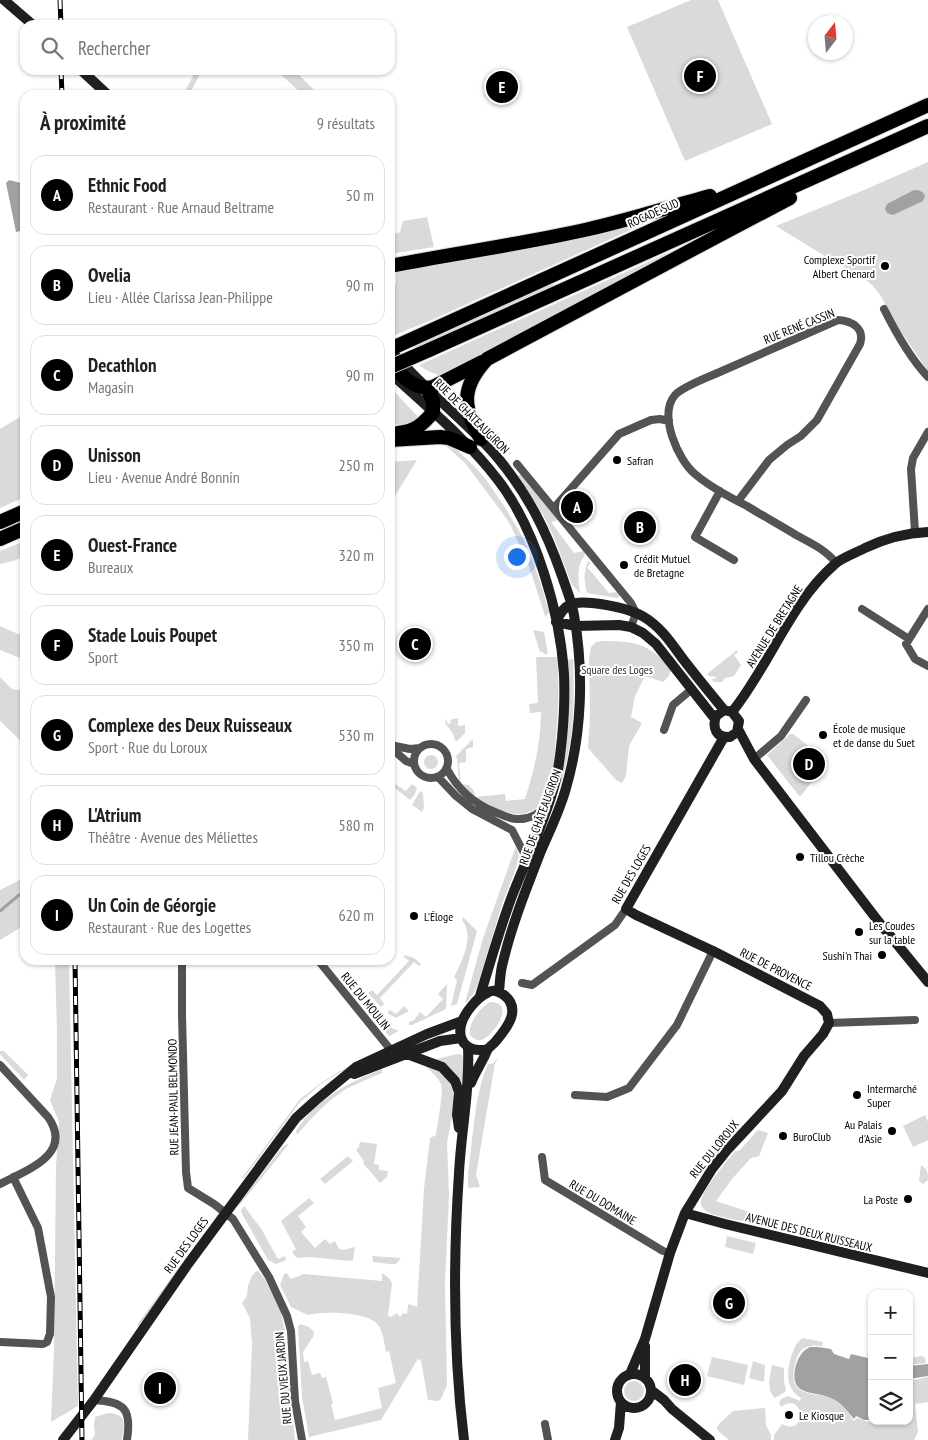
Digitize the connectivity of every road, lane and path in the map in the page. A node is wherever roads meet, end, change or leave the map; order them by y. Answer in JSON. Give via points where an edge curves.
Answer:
{"nodes":[{"id":1,"x":4,"y":0,"type":"edge"},
{"id":2,"x":27,"y":20,"type":"edge"},
{"id":3,"x":86,"y":75,"type":"edge"},
{"id":4,"x":103,"y":90,"type":"edge"},
{"id":5,"x":928,"y":105,"type":"edge"},
{"id":6,"x":928,"y":126,"type":"edge"},
{"id":7,"x":831,"y":170,"type":"junction"},
{"id":8,"x":749,"y":186,"type":"junction"},
{"id":9,"x":395,"y":265,"type":"edge"},
{"id":10,"x":884,"y":309,"type":"dead end"},
{"id":11,"x":395,"y":348,"type":"edge"},
{"id":12,"x":395,"y":356,"type":"edge"},
{"id":13,"x":487,"y":359,"type":"junction"},
{"id":14,"x":395,"y":364,"type":"edge"},
{"id":15,"x":395,"y":370,"type":"edge"},
{"id":16,"x":410,"y":370,"type":"joint"},
{"id":17,"x":395,"y":377,"type":"edge"},
{"id":18,"x":928,"y":377,"type":"edge"},
{"id":19,"x":426,"y":388,"type":"junction"},
{"id":20,"x":433,"y":412,"type":"junction"},
{"id":21,"x":669,"y":421,"type":"junction"},
{"id":22,"x":395,"y":432,"type":"edge"},
{"id":23,"x":928,"y":433,"type":"edge"},
{"id":24,"x":395,"y":440,"type":"edge"},
{"id":25,"x":476,"y":443,"type":"junction"},
{"id":26,"x":517,"y":464,"type":"dead end"},
{"id":27,"x":720,"y":491,"type":"junction"},
{"id":28,"x":738,"y":501,"type":"junction"},
{"id":29,"x":554,"y":508,"type":"junction"},
{"id":30,"x":20,"y":513,"type":"edge"},
{"id":31,"x":0,"y":522,"type":"edge"},
{"id":32,"x":20,"y":530,"type":"edge"},
{"id":33,"x":915,"y":532,"type":"junction"},
{"id":34,"x":928,"y":532,"type":"edge"},
{"id":35,"x":0,"y":539,"type":"edge"},
{"id":36,"x":734,"y":560,"type":"dead end"},
{"id":37,"x":836,"y":563,"type":"junction"},
{"id":38,"x":571,"y":603,"type":"junction"},
{"id":39,"x":862,"y":609,"type":"dead end"},
{"id":40,"x":928,"y":609,"type":"edge"},
{"id":41,"x":636,"y":613,"type":"junction"},
{"id":42,"x":556,"y":622,"type":"junction"},
{"id":43,"x":576,"y":626,"type":"junction"},
{"id":44,"x":631,"y":627,"type":"junction"},
{"id":45,"x":909,"y":639,"type":"junction"},
{"id":46,"x":928,"y":666,"type":"edge"},
{"id":47,"x":692,"y":689,"type":"junction"},
{"id":48,"x":806,"y":700,"type":"dead end"},
{"id":49,"x":728,"y":711,"type":"junction"},
{"id":50,"x":715,"y":719,"type":"junction"},
{"id":51,"x":738,"y":729,"type":"junction"},
{"id":52,"x":664,"y":730,"type":"dead end"},
{"id":53,"x":727,"y":737,"type":"junction"},
{"id":54,"x":395,"y":747,"type":"edge"},
{"id":55,"x":420,"y":748,"type":"junction"},
{"id":56,"x":395,"y":751,"type":"edge"},
{"id":57,"x":754,"y":759,"type":"junction"},
{"id":58,"x":414,"y":764,"type":"junction"},
{"id":59,"x":447,"y":769,"type":"junction"},
{"id":60,"x":438,"y":777,"type":"junction"},
{"id":61,"x":549,"y":803,"type":"junction"},
{"id":62,"x":527,"y":859,"type":"junction"},
{"id":63,"x":626,"y":909,"type":"junction"},
{"id":64,"x":713,"y":951,"type":"junction"},
{"id":65,"x":182,"y":965,"type":"edge"},
{"id":66,"x":322,"y":965,"type":"edge"},
{"id":67,"x":928,"y":982,"type":"edge"},
{"id":68,"x":522,"y":983,"type":"dead end"},
{"id":69,"x":499,"y":992,"type":"junction"},
{"id":70,"x":480,"y":996,"type":"junction"},
{"id":71,"x":915,"y":1020,"type":"dead end"},
{"id":72,"x":462,"y":1021,"type":"junction"},
{"id":73,"x":828,"y":1023,"type":"junction"},
{"id":74,"x":461,"y":1038,"type":"junction"},
{"id":75,"x":468,"y":1048,"type":"junction"},
{"id":76,"x":488,"y":1049,"type":"junction"},
{"id":77,"x":398,"y":1054,"type":"junction"},
{"id":78,"x":0,"y":1065,"type":"edge"},
{"id":79,"x":576,"y":1095,"type":"dead end"},
{"id":80,"x":466,"y":1096,"type":"junction"},
{"id":81,"x":461,"y":1144,"type":"junction"},
{"id":82,"x":542,"y":1157,"type":"dead end"},
{"id":83,"x":13,"y":1177,"type":"junction"},
{"id":84,"x":0,"y":1184,"type":"edge"},
{"id":85,"x":225,"y":1213,"type":"junction"},
{"id":86,"x":685,"y":1213,"type":"junction"},
{"id":87,"x":670,"y":1253,"type":"junction"},
{"id":88,"x":928,"y":1273,"type":"edge"},
{"id":89,"x":645,"y":1339,"type":"junction"},
{"id":90,"x":0,"y":1342,"type":"edge"},
{"id":91,"x":630,"y":1374,"type":"junction"},
{"id":92,"x":645,"y":1378,"type":"junction"},
{"id":93,"x":651,"y":1390,"type":"junction"},
{"id":94,"x":94,"y":1400,"type":"junction"},
{"id":95,"x":621,"y":1402,"type":"junction"},
{"id":96,"x":646,"y":1402,"type":"junction"},
{"id":97,"x":635,"y":1407,"type":"junction"},
{"id":98,"x":672,"y":1409,"type":"junction"},
{"id":99,"x":545,"y":1424,"type":"dead end"},
{"id":100,"x":619,"y":1428,"type":"junction"},
{"id":101,"x":63,"y":1440,"type":"edge"},
{"id":102,"x":127,"y":1440,"type":"edge"},
{"id":103,"x":302,"y":1440,"type":"edge"},
{"id":104,"x":464,"y":1440,"type":"edge"},
{"id":105,"x":548,"y":1440,"type":"edge"},
{"id":106,"x":615,"y":1440,"type":"edge"},
{"id":107,"x":710,"y":1440,"type":"edge"}],
"edges":[{"from":1,"to":2,"type":"main road"},
{"from":3,"to":4,"type":"main road"},
{"from":5,"to":8,"type":"highway","name":"ROCADE SUD"},
{"from":6,"to":7,"type":"highway"},
{"from":7,"to":13,"type":"highway","via":[[817,184],[798,195]]},
{"from":7,"to":14,"type":"highway","bridge":true},
{"from":8,"to":9,"type":"highway","via":[[586,230]]},
{"from":8,"to":11,"type":"highway","name":"ROCADE SUD"},
{"from":10,"to":18,"type":"street"},
{"from":12,"to":16,"type":"highway"},
{"from":13,"to":19,"type":"highway"},
{"from":13,"to":25,"type":"highway","via":[[474,374],[467,401]]},
{"from":15,"to":19,"type":"highway","via":[[418,387]]},
{"from":16,"to":19,"type":"main road","name":"RUE DE CHÂTEAUGIRON"},
{"from":17,"to":20,"type":"main road","name":"RUE DE CHÂTEAUGIRON"},
{"from":19,"to":20,"type":"highway","via":[[433,401]]},
{"from":19,"to":25,"type":"main road","name":"RUE DE CHÂTEAUGIRON"},
{"from":20,"to":22,"type":"highway","via":[[414,430]]},
{"from":20,"to":25,"type":"main road","name":"RUE DE CHÂTEAUGIRON"},
{"from":21,"to":27,"type":"street","name":"RUE RENÉ CASSIN","via":[[672,436],[688,468]]},
{"from":21,"to":28,"type":"street","name":"RUE RENÉ CASSIN","via":[[669,408],[675,395],[713,375],[838,320],[846,320],[861,332],[860,344],[817,420],[769,460]]},
{"from":21,"to":29,"type":"street","via":[[651,420],[619,434]]},
{"from":23,"to":33,"type":"street","via":[[913,458]]},
{"from":24,"to":25,"type":"highway","via":[[440,437]]},
{"from":25,"to":38,"type":"main road","name":"RUE DE CHÂTEAUGIRON","via":[[498,458],[541,522]]},
{"from":25,"to":42,"type":"main road","name":"RUE DE CHÂTEAUGIRON","via":[[531,537]]},
{"from":26,"to":29,"type":"street"},
{"from":27,"to":28,"type":"street","name":"RUE RENÉ CASSIN"},
{"from":27,"to":36,"type":"street","via":[[695,537]]},
{"from":28,"to":37,"type":"street","name":"RUE RENÉ CASSIN","via":[[822,549]]},
{"from":29,"to":41,"type":"street","via":[[626,596]]},
{"from":30,"to":31,"type":"highway"},
{"from":32,"to":35,"type":"highway"},
{"from":33,"to":34,"type":"main road","name":"AVENUE DE BRETAGNE"},
{"from":33,"to":37,"type":"main road","name":"AVENUE DE BRETAGNE","via":[[881,541]]},
{"from":37,"to":49,"type":"main road","name":"AVENUE DE BRETAGNE","via":[[809,591],[745,695]]},
{"from":38,"to":41,"type":"main road","via":[[608,605]]},
{"from":38,"to":42,"type":"main road"},
{"from":38,"to":43,"type":"main road","name":"RUE DE CHÂTEAUGIRON"},
{"from":39,"to":45,"type":"street"},
{"from":40,"to":45,"type":"street"},
{"from":41,"to":44,"type":"street"},
{"from":41,"to":49,"type":"main road","via":[[663,633]]},
{"from":42,"to":43,"type":"main road"},
{"from":42,"to":61,"type":"main road","name":"RUE DE CHÂTEAUGIRON","via":[[564,673],[564,713],[557,775]]},
{"from":43,"to":44,"type":"main road","via":[[612,624]]},
{"from":43,"to":69,"type":"main road","name":"RUE DE CHÂTEAUGIRON","via":[[580,707],[571,768],[558,812],[510,936]]},
{"from":44,"to":47,"type":"main road","via":[[656,644]]},
{"from":45,"to":46,"type":"street","via":[[906,644],[915,659]]},
{"from":47,"to":50,"type":"main road"},
{"from":47,"to":52,"type":"street","via":[[673,706]]},
{"from":48,"to":57,"type":"street","via":[[781,736]]},
{"from":49,"to":50,"type":"main road","via":[[718,713]]},
{"from":49,"to":51,"type":"main road","via":[[739,721]]},
{"from":50,"to":53,"type":"main road","via":[[718,734]]},
{"from":51,"to":53,"type":"main road"},
{"from":51,"to":57,"type":"main road"},
{"from":53,"to":57,"type":"main road"},
{"from":53,"to":63,"type":"main road","name":"RUE DES LOGES"},
{"from":54,"to":55,"type":"street"},
{"from":55,"to":58,"type":"street","via":[[414,756]]},
{"from":55,"to":59,"type":"street","via":[[429,744],[441,747],[447,753]]},
{"from":56,"to":58,"type":"street"},
{"from":57,"to":67,"type":"main road"},
{"from":58,"to":60,"type":"street","via":[[424,777]]},
{"from":59,"to":60,"type":"street"},
{"from":59,"to":61,"type":"street","via":[[458,788],[472,800],[509,818],[519,820],[531,816]]},
{"from":60,"to":62,"type":"street","via":[[472,809],[512,830]]},
{"from":61,"to":62,"type":"main road","name":"RUE DE CHÂTEAUGIRON"},
{"from":62,"to":70,"type":"main road","name":"RUE DE CHÂTEAUGIRON"},
{"from":63,"to":64,"type":"main road","name":"RUE DE PROVENCE"},
{"from":63,"to":68,"type":"street","name":"RUE DES LOGES","via":[[615,925],[532,985]]},
{"from":64,"to":73,"type":"main road","name":"RUE DE PROVENCE","via":[[820,1006],[827,1014]]},
{"from":64,"to":79,"type":"street","via":[[677,1025],[628,1088],[607,1098]]},
{"from":65,"to":85,"type":"street","name":"RUE JEAN-PAUL BELMONDO","via":[[188,1188]]},
{"from":66,"to":77,"type":"street","name":"RUE DU MOULIN"},
{"from":69,"to":70,"type":"main road","via":[[489,991]]},
{"from":69,"to":76,"type":"main road","via":[[512,1005],[513,1014],[506,1029]]},
{"from":70,"to":72,"type":"main road"},
{"from":71,"to":73,"type":"street"},
{"from":72,"to":74,"type":"main road"},
{"from":72,"to":77,"type":"main road","name":"RUE DES LOGES","via":[[427,1034]]},
{"from":73,"to":86,"type":"main road","name":"RUE DU LOROUX","via":[[782,1091],[712,1169]]},
{"from":74,"to":75,"type":"main road"},
{"from":74,"to":77,"type":"main road","name":"RUE DES LOGES"},
{"from":75,"to":76,"type":"main road"},
{"from":75,"to":80,"type":"main road"},
{"from":76,"to":80,"type":"main road"},
{"from":77,"to":81,"type":"main road","via":[[442,1067],[455,1081],[459,1092],[457,1115]]},
{"from":77,"to":85,"type":"main road","name":"RUE DES LOGES","via":[[344,1078],[296,1118]]},
{"from":78,"to":83,"type":"street","via":[[48,1117],[56,1137],[49,1156]]},
{"from":80,"to":81,"type":"main road"},
{"from":81,"to":104,"type":"main road","via":[[455,1314]]},
{"from":82,"to":87,"type":"street","name":"RUE DU DOMAINE","via":[[545,1180]]},
{"from":83,"to":84,"type":"street"},
{"from":83,"to":90,"type":"street","via":[[38,1228],[52,1296],[50,1334],[43,1344]]},
{"from":85,"to":94,"type":"main road","name":"RUE DES LOGES"},
{"from":85,"to":103,"type":"street","name":"RUE DU VIEUX JARDIN","via":[[233,1219],[268,1276],[287,1316]]},
{"from":86,"to":87,"type":"main road","name":"RUE DU LOROUX"},
{"from":86,"to":88,"type":"main road","name":"AVENUE DES DEUX RUISSEAUX"},
{"from":87,"to":89,"type":"main road","name":"RUE DU LOROUX"},
{"from":89,"to":91,"type":"main road","name":"RUE DU LOROUX"},
{"from":89,"to":92,"type":"main road","name":"RUE DU LOROUX"},
{"from":91,"to":92,"type":"main road"},
{"from":91,"to":95,"type":"main road","via":[[618,1384],[617,1394]]},
{"from":92,"to":93,"type":"main road"},
{"from":93,"to":96,"type":"main road"},
{"from":93,"to":98,"type":"main road"},
{"from":94,"to":101,"type":"main road","name":"RUE DES LOGES"},
{"from":94,"to":102,"type":"street","via":[[111,1401],[122,1407],[129,1422]]},
{"from":95,"to":97,"type":"main road"},
{"from":95,"to":100,"type":"main road"},
{"from":96,"to":97,"type":"main road"},
{"from":96,"to":98,"type":"main road"},
{"from":97,"to":100,"type":"main road"},
{"from":98,"to":107,"type":"main road"},
{"from":99,"to":105,"type":"street"},
{"from":100,"to":106,"type":"main road"}]}
